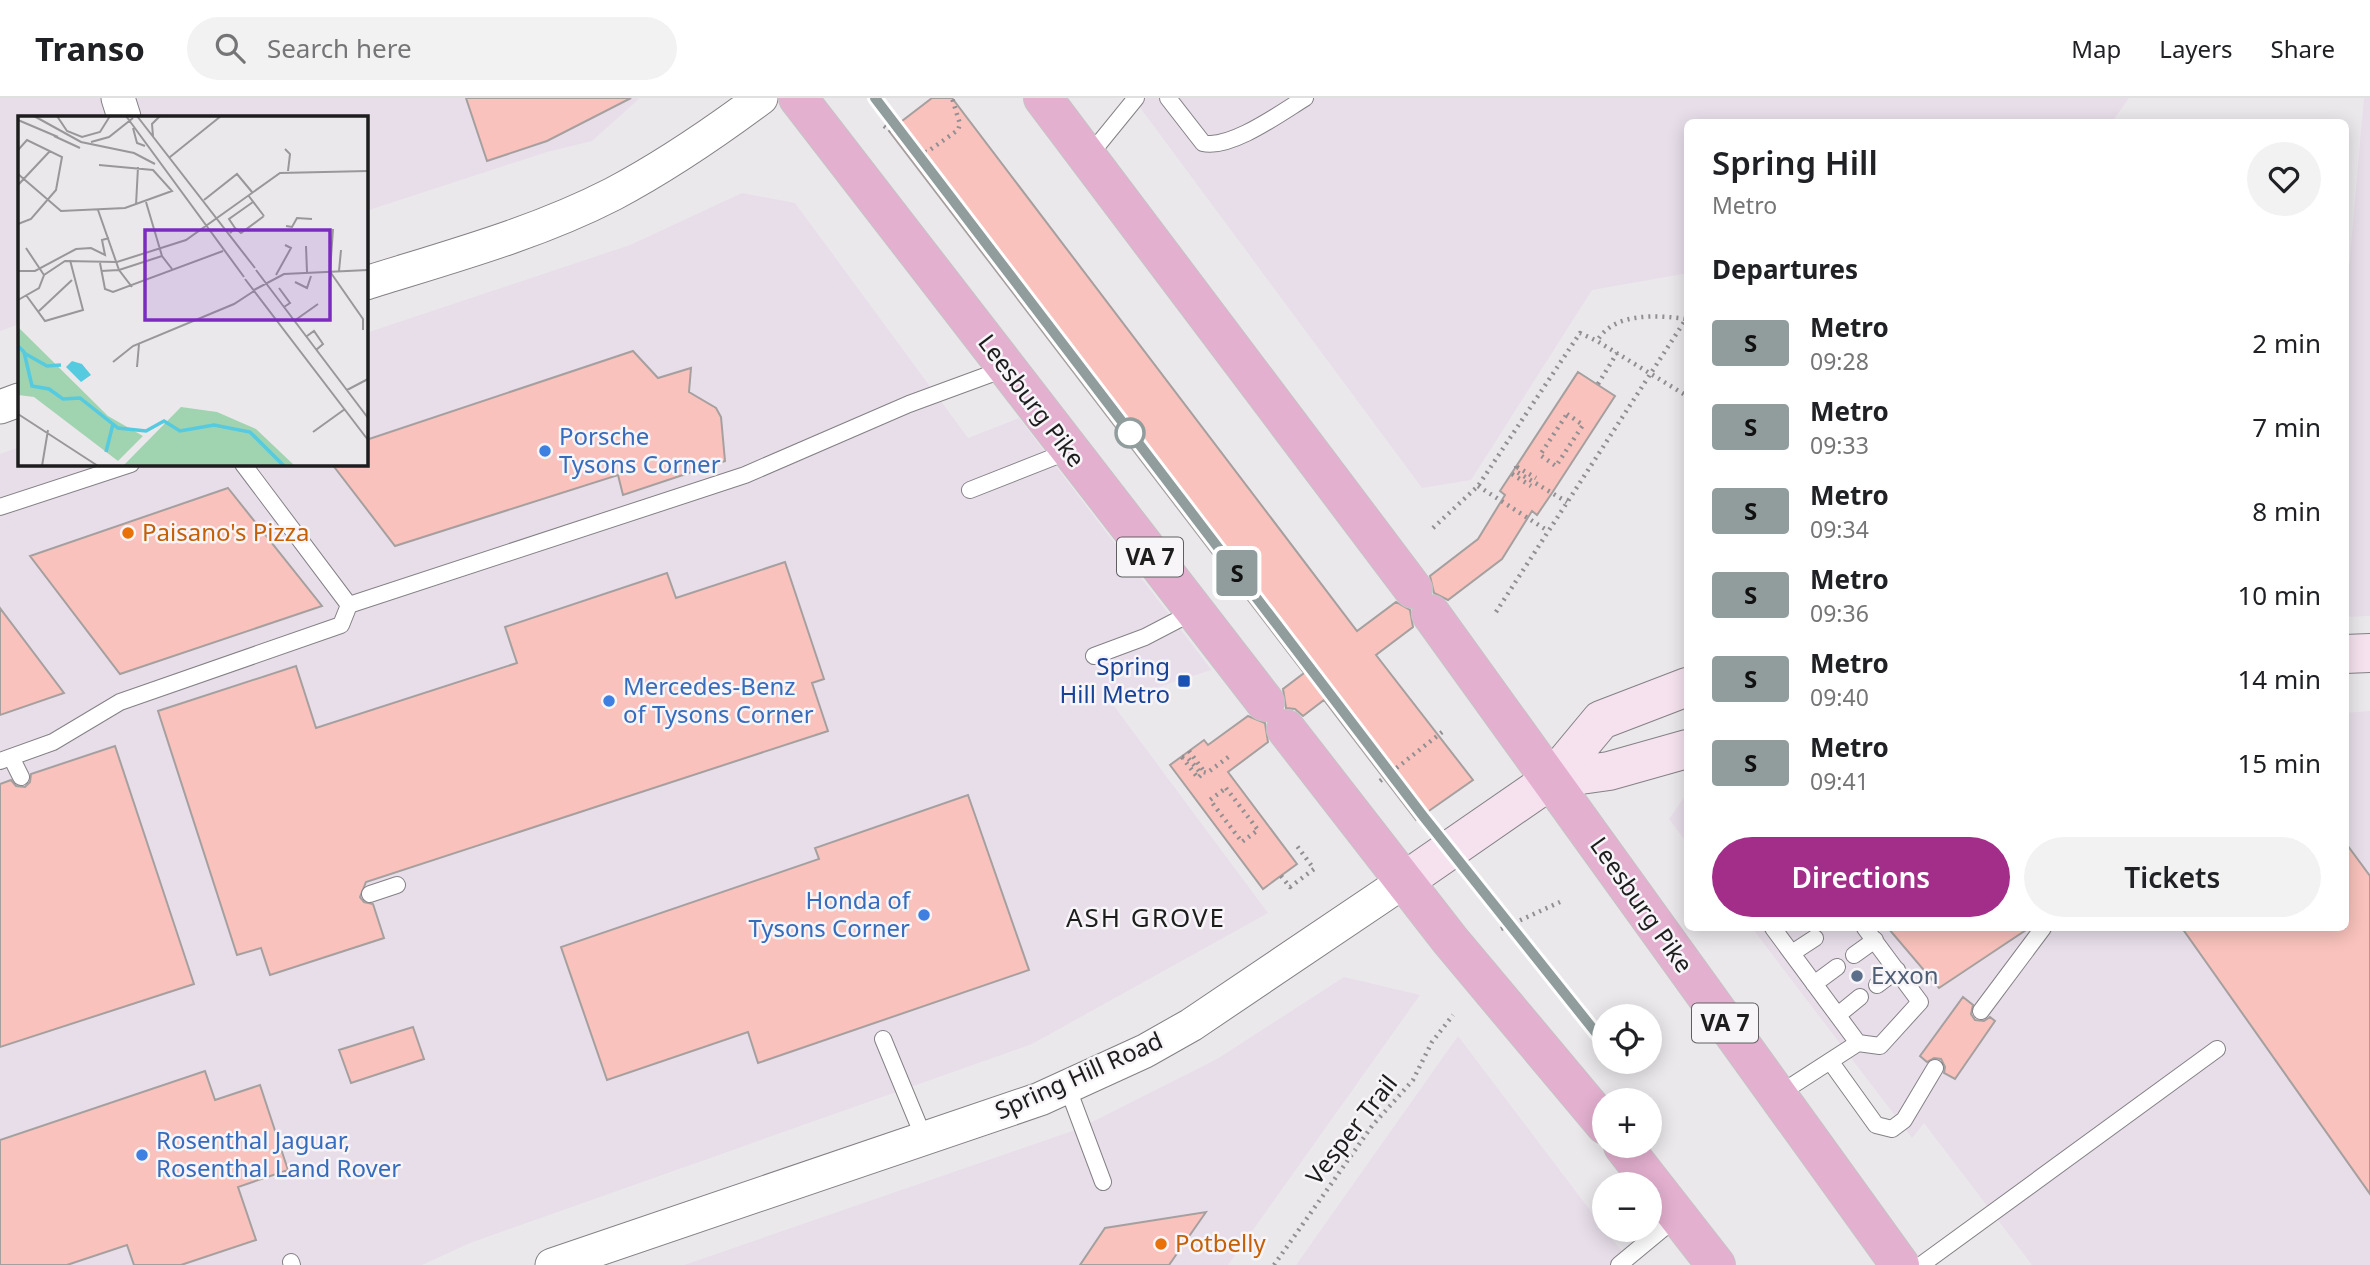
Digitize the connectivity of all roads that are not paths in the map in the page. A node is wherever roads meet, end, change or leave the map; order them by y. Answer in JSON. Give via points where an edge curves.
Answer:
{"nodes":[{"id":1,"x":118,"y":98,"type":"edge"},
{"id":2,"x":761,"y":98,"type":"edge"},
{"id":3,"x":799,"y":98,"type":"edge"},
{"id":4,"x":1043,"y":98,"type":"edge"},
{"id":5,"x":1136,"y":98,"type":"edge"},
{"id":6,"x":1168,"y":98,"type":"edge"},
{"id":7,"x":1305,"y":98,"type":"edge"},
{"id":8,"x":124,"y":116,"type":"edge"},
{"id":9,"x":1088,"y":157,"type":"junction"},
{"id":10,"x":368,"y":282,"type":"edge"},
{"id":11,"x":1007,"y":368,"type":"junction"},
{"id":12,"x":18,"y":400,"type":"edge"},
{"id":13,"x":0,"y":407,"type":"edge"},
{"id":14,"x":1069,"y":451,"type":"junction"},
{"id":15,"x":125,"y":466,"type":"edge"},
{"id":16,"x":245,"y":466,"type":"edge"},
{"id":17,"x":970,"y":490,"type":"dead end"},
{"id":18,"x":0,"y":507,"type":"edge"},
{"id":19,"x":349,"y":605,"type":"junction"},
{"id":20,"x":1193,"y":612,"type":"junction"},
{"id":21,"x":2370,"y":652,"type":"edge"},
{"id":22,"x":2349,"y":654,"type":"edge"},
{"id":23,"x":1094,"y":656,"type":"dead end"},
{"id":24,"x":1684,"y":688,"type":"edge"},
{"id":25,"x":1684,"y":750,"type":"edge"},
{"id":26,"x":6,"y":759,"type":"edge"},
{"id":27,"x":21,"y":777,"type":"dead end"},
{"id":28,"x":1552,"y":779,"type":"junction"},
{"id":29,"x":1406,"y":880,"type":"junction"},
{"id":30,"x":397,"y":885,"type":"dead end"},
{"id":31,"x":370,"y":894,"type":"dead end"},
{"id":32,"x":1775,"y":931,"type":"edge"},
{"id":33,"x":2041,"y":931,"type":"edge"},
{"id":34,"x":1870,"y":934,"type":"edge"},
{"id":35,"x":1815,"y":938,"type":"dead end"},
{"id":36,"x":1792,"y":953,"type":"junction"},
{"id":37,"x":1854,"y":955,"type":"dead end"},
{"id":38,"x":1837,"y":967,"type":"dead end"},
{"id":39,"x":1896,"y":970,"type":"junction"},
{"id":40,"x":1814,"y":984,"type":"junction"},
{"id":41,"x":1877,"y":985,"type":"dead end"},
{"id":42,"x":1860,"y":997,"type":"dead end"},
{"id":43,"x":1981,"y":1011,"type":"dead end"},
{"id":44,"x":1838,"y":1015,"type":"junction"},
{"id":45,"x":883,"y":1039,"type":"dead end"},
{"id":46,"x":1858,"y":1043,"type":"junction"},
{"id":47,"x":2217,"y":1049,"type":"dead end"},
{"id":48,"x":1830,"y":1061,"type":"junction"},
{"id":49,"x":1935,"y":1068,"type":"dead end"},
{"id":50,"x":1067,"y":1086,"type":"junction"},
{"id":51,"x":1776,"y":1096,"type":"junction"},
{"id":52,"x":1592,"y":1109,"type":"edge"},
{"id":53,"x":924,"y":1138,"type":"junction"},
{"id":54,"x":1632,"y":1158,"type":"edge"},
{"id":55,"x":1103,"y":1182,"type":"dead end"},
{"id":56,"x":1678,"y":1216,"type":"junction"},
{"id":57,"x":552,"y":1265,"type":"edge"},
{"id":58,"x":1619,"y":1265,"type":"edge"},
{"id":59,"x":1716,"y":1265,"type":"edge"},
{"id":60,"x":1900,"y":1265,"type":"edge"},
{"id":61,"x":1921,"y":1265,"type":"edge"}],
"edges":[{"from":1,"to":8,"type":"street"},
{"from":2,"to":10,"type":"street","via":[[706,138],[612,194],[525,232]]},
{"from":3,"to":11,"type":"highway","name":"Leesburg Pike","number":"VA 7"},
{"from":4,"to":9,"type":"highway","name":"Leesburg Pike","number":"VA 7"},
{"from":5,"to":9,"type":"lane"},
{"from":6,"to":7,"type":"lane","via":[[1203,143],[1212,145],[1231,140]]},
{"from":9,"to":28,"type":"highway","name":"Leesburg Pike","number":"VA 7"},
{"from":11,"to":14,"type":"highway","name":"Leesburg Pike","number":"VA 7"},
{"from":11,"to":19,"type":"lane","via":[[909,404],[744,475]]},
{"from":12,"to":13,"type":"street"},
{"from":14,"to":17,"type":"lane"},
{"from":14,"to":20,"type":"highway","name":"Leesburg Pike","number":"VA 7"},
{"from":15,"to":18,"type":"lane"},
{"from":16,"to":19,"type":"lane"},
{"from":19,"to":26,"type":"lane","via":[[341,625],[120,702],[53,742]]},
{"from":20,"to":23,"type":"lane"},
{"from":20,"to":29,"type":"highway","name":"Leesburg Pike","number":"VA 7"},
{"from":21,"to":22,"type":"main road"},
{"from":24,"to":28,"type":"main road","name":"Spring Hill Road","via":[[1601,720]]},
{"from":25,"to":28,"type":"main road","name":"Spring Hill Road","via":[[1609,771]]},
{"from":26,"to":27,"type":"lane"},
{"from":28,"to":29,"type":"main road","name":"Spring Hill Road"},
{"from":28,"to":51,"type":"highway","name":"Leesburg Pike","number":"VA 7"},
{"from":29,"to":50,"type":"street","name":"Spring Hill Road","via":[[1191,1025]]},
{"from":29,"to":52,"type":"highway","name":"Leesburg Pike","number":"VA 7","via":[[1450,940]]},
{"from":30,"to":31,"type":"lane"},
{"from":32,"to":36,"type":"lane"},
{"from":33,"to":43,"type":"lane"},
{"from":34,"to":37,"type":"lane"},
{"from":34,"to":39,"type":"lane"},
{"from":35,"to":36,"type":"lane"},
{"from":36,"to":40,"type":"lane"},
{"from":38,"to":40,"type":"lane"},
{"from":39,"to":41,"type":"lane"},
{"from":39,"to":46,"type":"lane","via":[[1920,1002],[1880,1045]]},
{"from":40,"to":44,"type":"lane"},
{"from":42,"to":44,"type":"lane"},
{"from":44,"to":46,"type":"lane"},
{"from":45,"to":53,"type":"lane"},
{"from":46,"to":48,"type":"lane"},
{"from":47,"to":61,"type":"lane"},
{"from":48,"to":49,"type":"lane","via":[[1876,1125],[1892,1129],[1904,1120]]},
{"from":48,"to":51,"type":"lane"},
{"from":50,"to":53,"type":"street","name":"Spring Hill Road"},
{"from":50,"to":55,"type":"lane"},
{"from":51,"to":60,"type":"highway","name":"Leesburg Pike","number":"VA 7"},
{"from":53,"to":57,"type":"street","name":"Spring Hill Road"},
{"from":54,"to":56,"type":"highway"},
{"from":56,"to":58,"type":"lane"},
{"from":56,"to":59,"type":"highway"}]}
